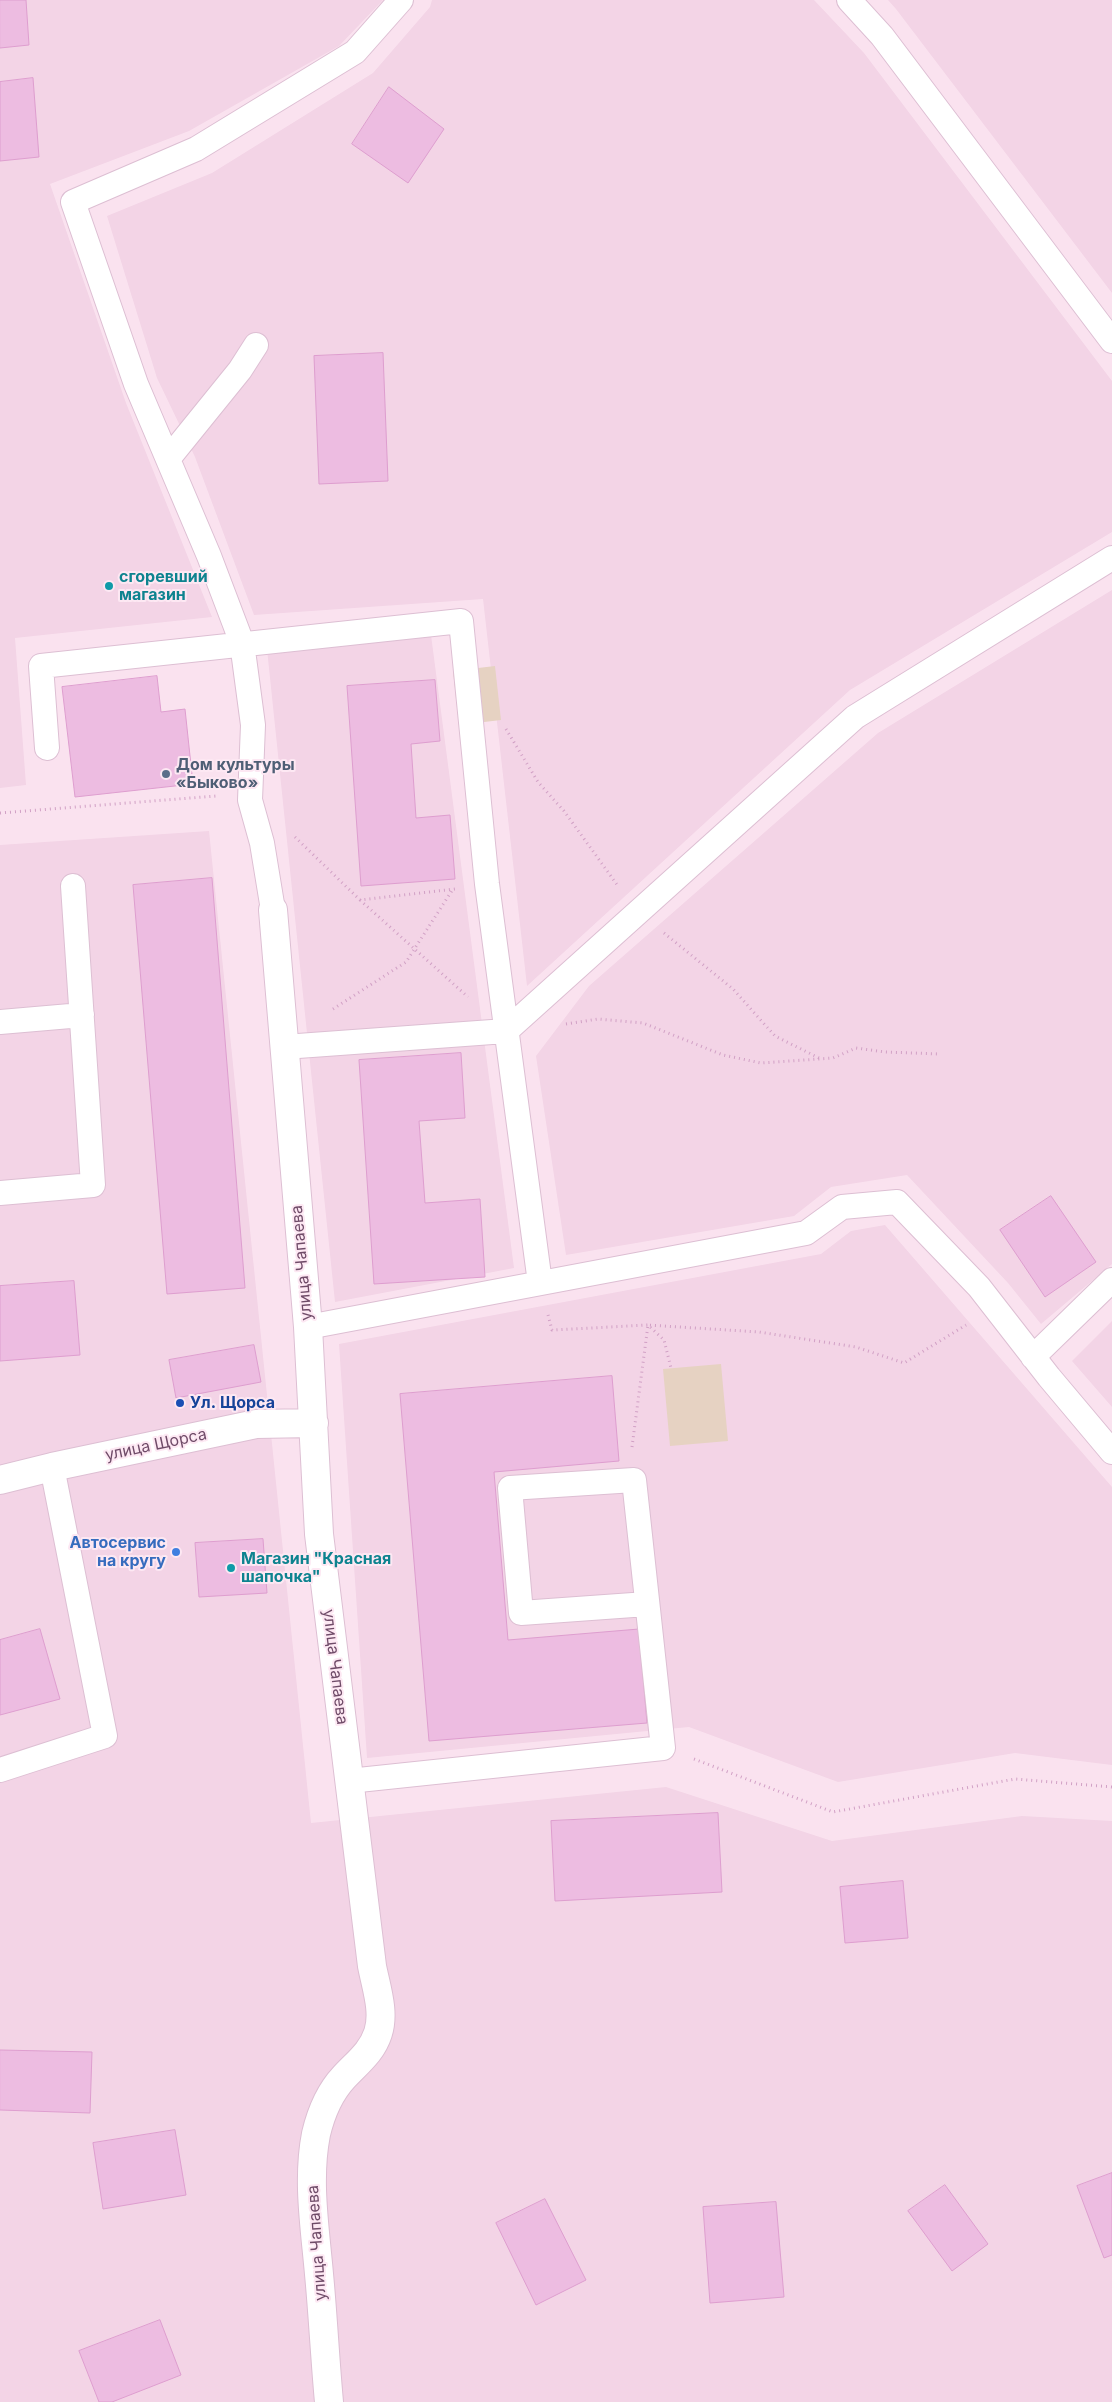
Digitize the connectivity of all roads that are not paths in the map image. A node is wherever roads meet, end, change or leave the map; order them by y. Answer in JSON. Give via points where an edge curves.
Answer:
{"nodes":[{"id":1,"x":401,"y":0,"type":"edge"},
{"id":2,"x":848,"y":0,"type":"edge"},
{"id":3,"x":1112,"y":341,"type":"edge"},
{"id":4,"x":256,"y":345,"type":"dead end"},
{"id":5,"x":168,"y":459,"type":"junction"},
{"id":6,"x":1112,"y":558,"type":"edge"},
{"id":7,"x":242,"y":644,"type":"junction"},
{"id":8,"x":47,"y":748,"type":"dead end"},
{"id":9,"x":74,"y":886,"type":"dead end"},
{"id":10,"x":273,"y":910,"type":"joint"},
{"id":11,"x":82,"y":1015,"type":"junction"},
{"id":12,"x":0,"y":1022,"type":"edge"},
{"id":13,"x":506,"y":1031,"type":"junction"},
{"id":14,"x":285,"y":1044,"type":"junction"},
{"id":15,"x":0,"y":1193,"type":"edge"},
{"id":16,"x":1112,"y":1280,"type":"edge"},
{"id":17,"x":540,"y":1283,"type":"junction"},
{"id":18,"x":308,"y":1327,"type":"junction"},
{"id":19,"x":1033,"y":1357,"type":"junction"},
{"id":20,"x":314,"y":1424,"type":"junction"},
{"id":21,"x":1112,"y":1452,"type":"edge"},
{"id":22,"x":52,"y":1467,"type":"junction"},
{"id":23,"x":0,"y":1480,"type":"edge"},
{"id":24,"x":647,"y":1604,"type":"junction"},
{"id":25,"x":0,"y":1770,"type":"edge"},
{"id":26,"x":349,"y":1781,"type":"junction"},
{"id":27,"x":329,"y":2402,"type":"edge"}],
"edges":[{"from":1,"to":5,"type":"lane","via":[[355,52],[196,149],[73,202],[136,384]]},
{"from":2,"to":3,"type":"lane","via":[[882,36]]},
{"from":4,"to":5,"type":"lane","via":[[240,370]]},
{"from":5,"to":7,"type":"lane"},
{"from":6,"to":13,"type":"lane","via":[[855,717]]},
{"from":7,"to":8,"type":"lane","via":[[40,666]]},
{"from":7,"to":10,"type":"lane","via":[[253,725],[250,793]]},
{"from":7,"to":13,"type":"lane","via":[[461,621]]},
{"from":9,"to":11,"type":"lane"},
{"from":10,"to":14,"type":"street","name":"улица Чапаева"},
{"from":11,"to":12,"type":"lane"},
{"from":11,"to":15,"type":"lane","via":[[93,1185]]},
{"from":13,"to":14,"type":"lane"},
{"from":13,"to":17,"type":"lane"},
{"from":14,"to":18,"type":"street","name":"улица Чапаева"},
{"from":16,"to":19,"type":"lane"},
{"from":17,"to":18,"type":"lane"},
{"from":17,"to":19,"type":"lane","via":[[806,1233],[842,1207],[897,1202],[980,1287]]},
{"from":18,"to":20,"type":"street","name":"улица Чапаева"},
{"from":19,"to":21,"type":"lane"},
{"from":20,"to":22,"type":"street","name":"улица Щорса","via":[[256,1424]]},
{"from":20,"to":26,"type":"street","name":"улица Чапаева","via":[[319,1534]]},
{"from":22,"to":23,"type":"street","name":"улица Щорса"},
{"from":22,"to":25,"type":"lane","via":[[105,1736]]},
{"from":24,"to":24,"type":"lane","via":[[634,1480],[510,1488],[522,1613]]},
{"from":24,"to":26,"type":"lane","via":[[663,1748]]},
{"from":26,"to":27,"type":"street","name":"улица Чапаева","via":[[372,1966],[381,2012],[374,2042],[366,2056],[343,2078],[325,2103],[316,2135],[313,2222]]}]}
